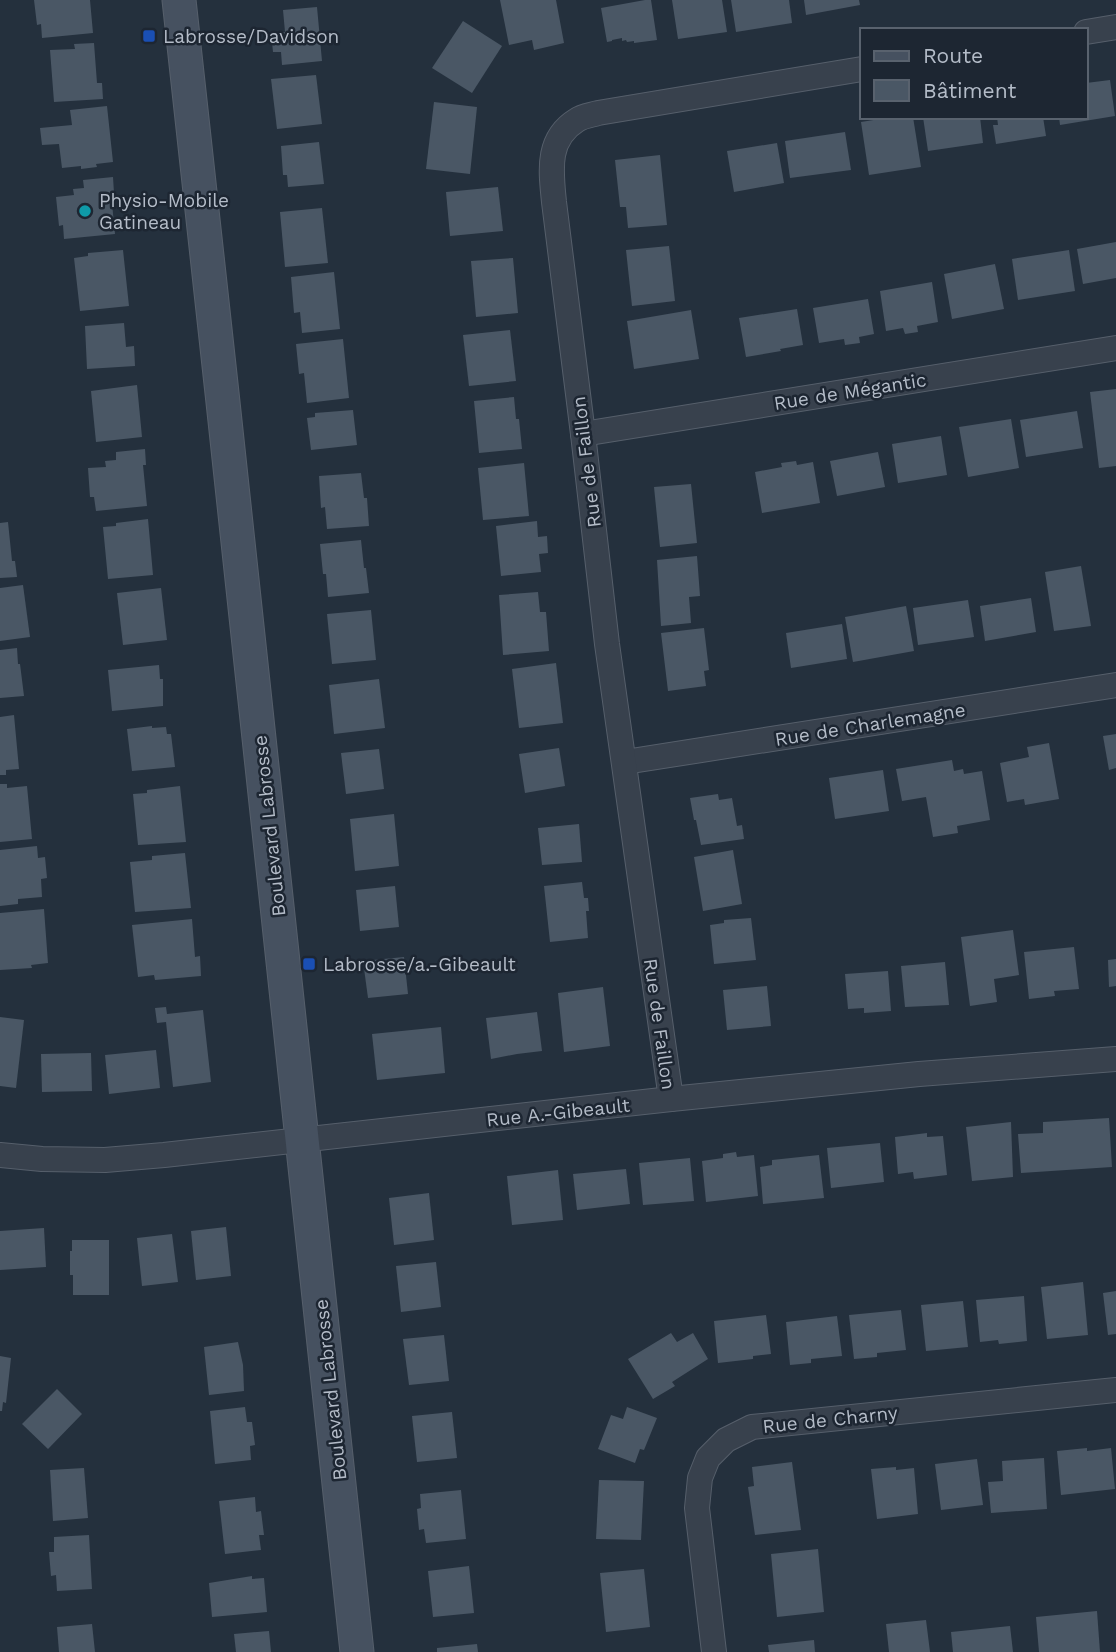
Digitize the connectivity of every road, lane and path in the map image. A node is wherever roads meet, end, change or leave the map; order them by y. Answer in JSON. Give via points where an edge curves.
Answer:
{"nodes":[{"id":1,"x":179,"y":0,"type":"edge"},
{"id":2,"x":1116,"y":27,"type":"edge"},
{"id":3,"x":1088,"y":32,"type":"edge"},
{"id":4,"x":860,"y":69,"type":"edge"},
{"id":5,"x":1116,"y":348,"type":"edge"},
{"id":6,"x":583,"y":434,"type":"junction"},
{"id":7,"x":1116,"y":685,"type":"edge"},
{"id":8,"x":625,"y":762,"type":"junction"},
{"id":9,"x":1116,"y":1059,"type":"edge"},
{"id":10,"x":671,"y":1099,"type":"junction"},
{"id":11,"x":302,"y":1140,"type":"junction"},
{"id":12,"x":0,"y":1155,"type":"edge"},
{"id":13,"x":1116,"y":1390,"type":"edge"},
{"id":14,"x":358,"y":1652,"type":"edge"},
{"id":15,"x":713,"y":1652,"type":"edge"}],
"edges":[{"from":1,"to":11,"type":"main road","name":"Boulevard Labrosse"},
{"from":2,"to":3,"type":"street"},
{"from":4,"to":6,"type":"street","name":"Rue de Faillon","via":[[598,113],[578,119],[558,138],[551,164],[554,202]]},
{"from":5,"to":6,"type":"street","name":"Rue de Mégantic"},
{"from":6,"to":8,"type":"street","name":"Rue de Faillon"},
{"from":7,"to":8,"type":"street","name":"Rue de Charlemagne"},
{"from":8,"to":10,"type":"street","name":"Rue de Faillon"},
{"from":9,"to":10,"type":"street","name":"Rue A.-Gibeault"},
{"from":10,"to":11,"type":"street","name":"Rue A.-Gibeault"},
{"from":11,"to":12,"type":"street","name":"Rue A.-Gibeault","via":[[105,1160]]},
{"from":11,"to":14,"type":"main road","name":"Boulevard Labrosse"},
{"from":13,"to":15,"type":"street","name":"Rue de Charny","via":[[752,1427],[726,1440],[708,1458],[699,1478],[696,1508]]}]}
